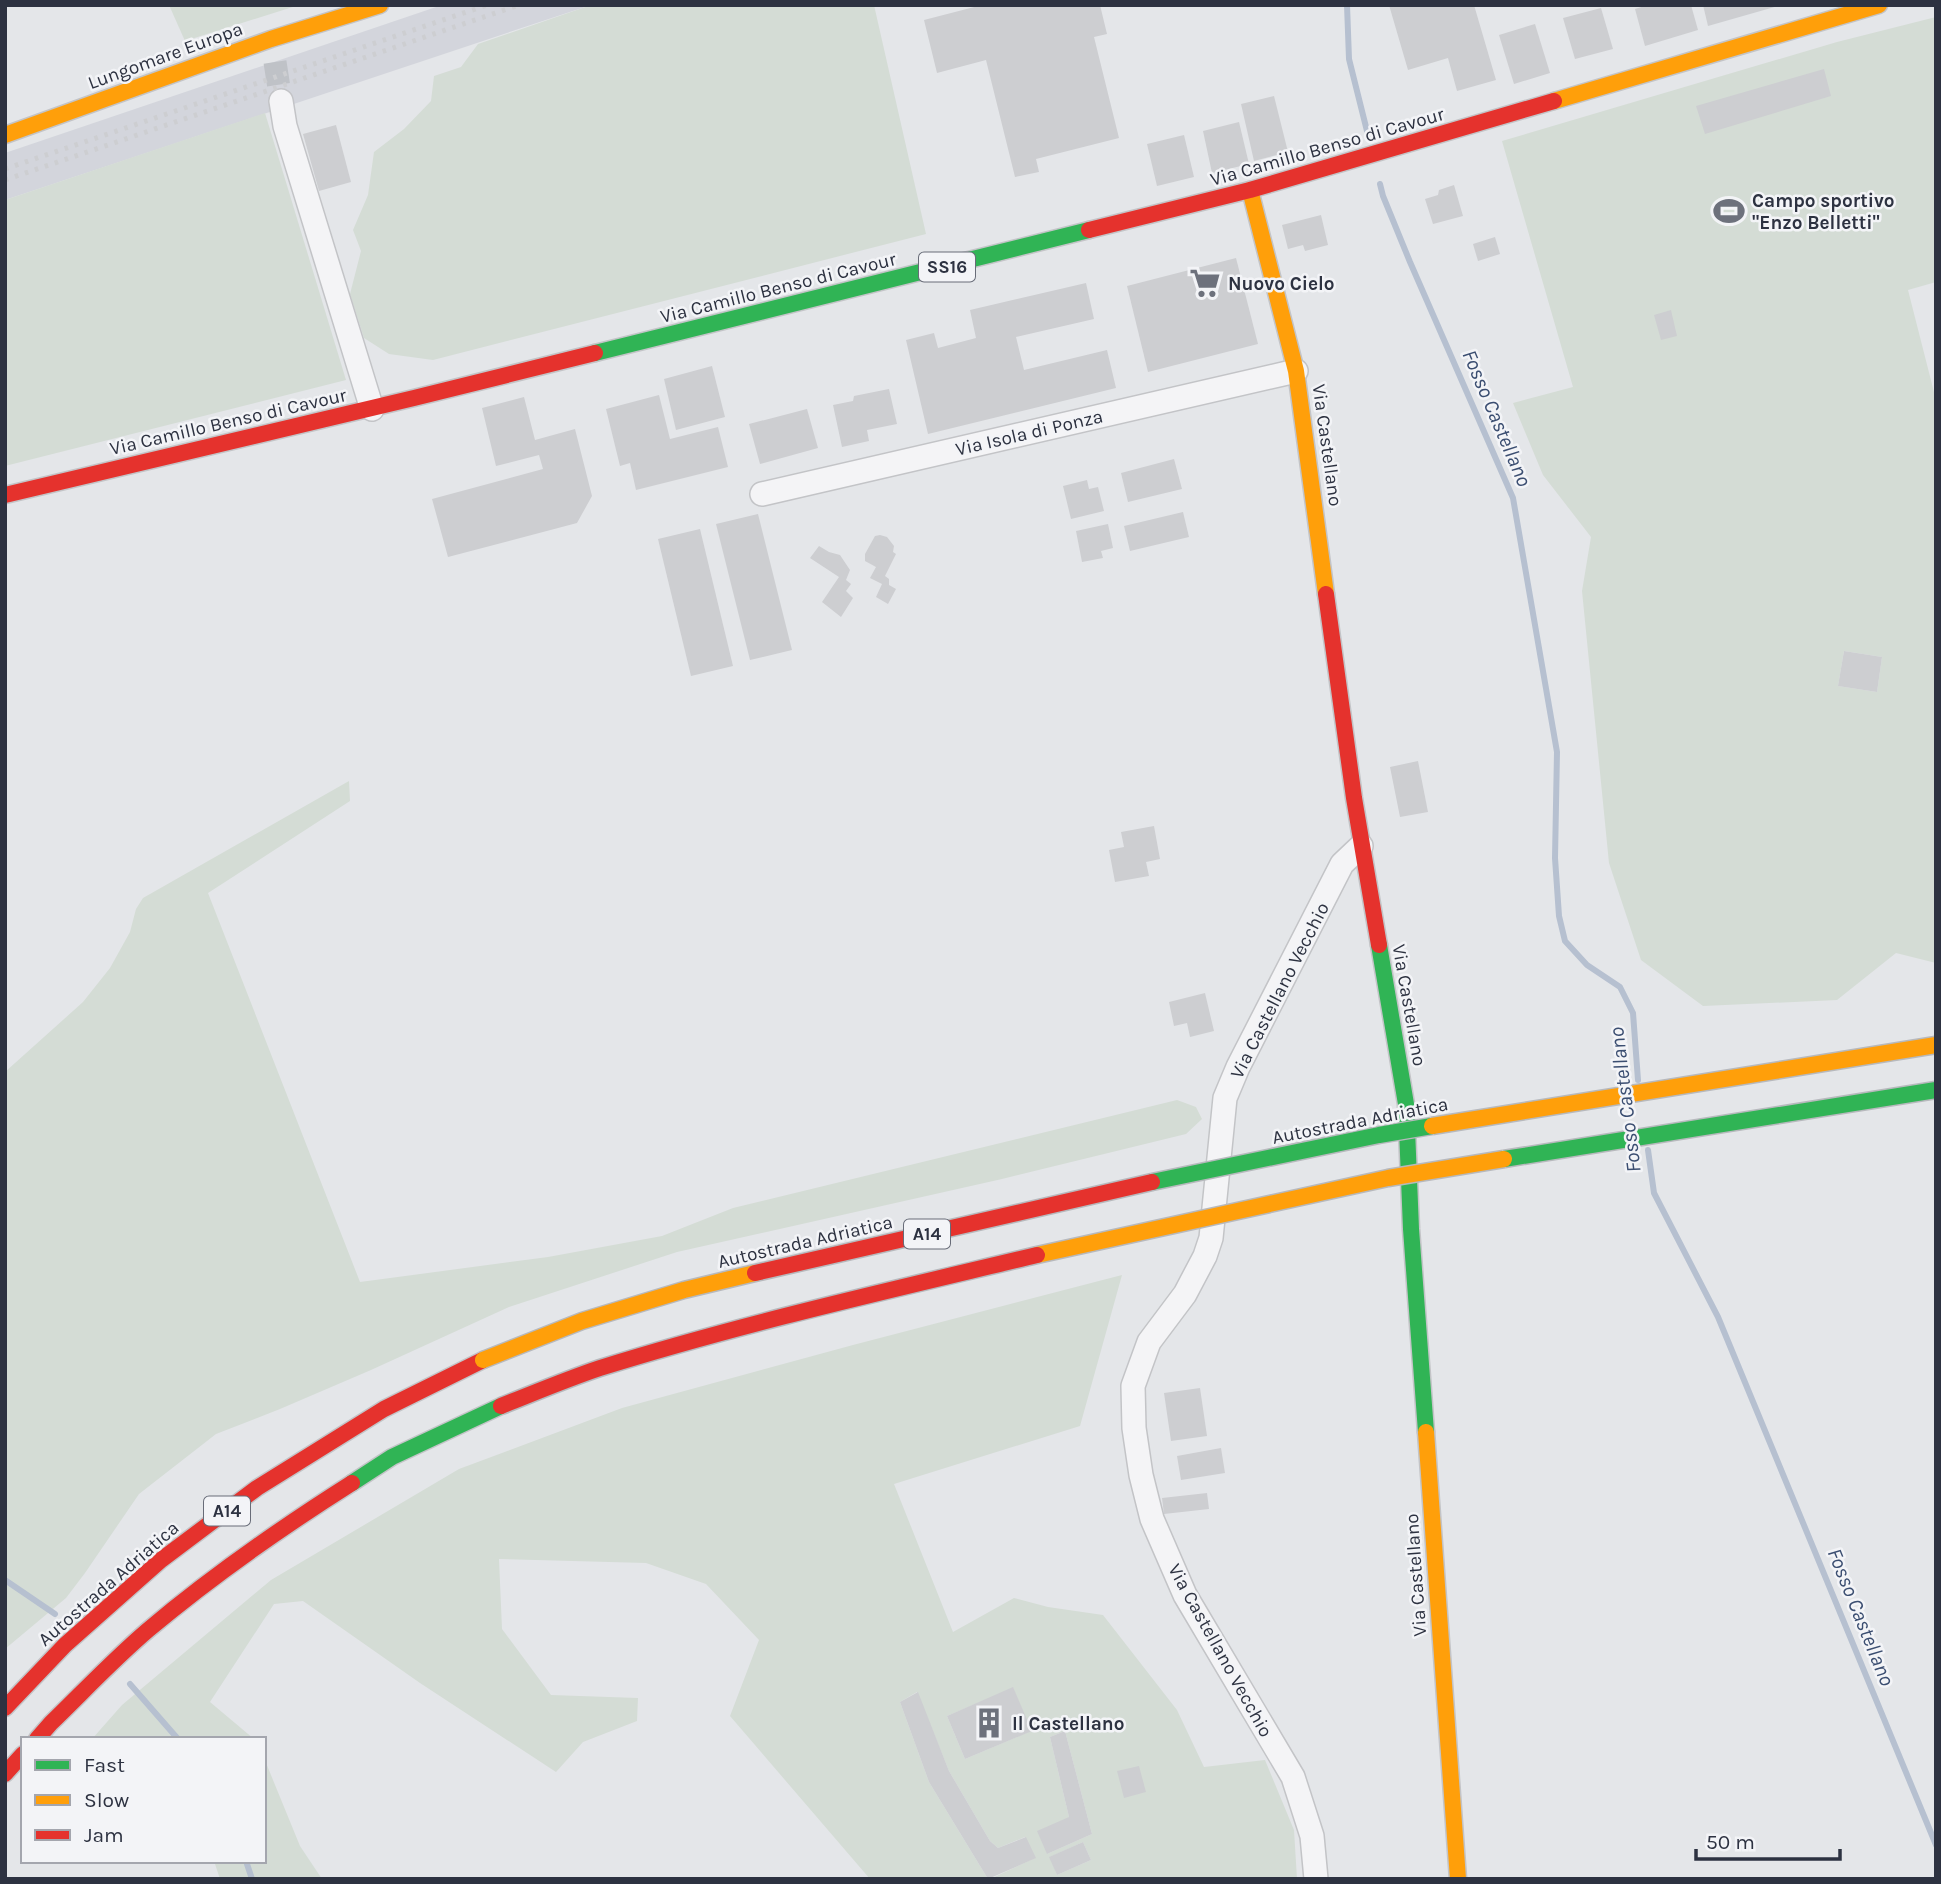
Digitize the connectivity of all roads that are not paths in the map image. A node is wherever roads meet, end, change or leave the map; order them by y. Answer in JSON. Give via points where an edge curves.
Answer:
{"nodes":[{"id":1,"x":380,"y":5,"type":"edge"},
{"id":2,"x":1879,"y":5,"type":"edge"},
{"id":3,"x":281,"y":101,"type":"tunnel mouth"},
{"id":4,"x":5,"y":135,"type":"edge"},
{"id":5,"x":1250,"y":190,"type":"junction"},
{"id":6,"x":1296,"y":371,"type":"junction"},
{"id":7,"x":372,"y":409,"type":"junction"},
{"id":8,"x":762,"y":494,"type":"dead end"},
{"id":9,"x":5,"y":495,"type":"edge"},
{"id":10,"x":1361,"y":846,"type":"junction"},
{"id":11,"x":1936,"y":1045,"type":"edge"},
{"id":12,"x":1936,"y":1090,"type":"edge"},
{"id":13,"x":5,"y":1708,"type":"edge"},
{"id":14,"x":39,"y":1737,"type":"edge"},
{"id":15,"x":21,"y":1756,"type":"edge"},
{"id":16,"x":5,"y":1774,"type":"edge"},
{"id":17,"x":1316,"y":1879,"type":"edge"},
{"id":18,"x":1458,"y":1879,"type":"edge"}],
"edges":[{"from":1,"to":4,"type":"main road","name":"Lungomare Europa","via":[[273,50]]},
{"from":2,"to":5,"type":"main road","name":"Via Camillo Benso di Cavour","number":"SS16"},
{"from":3,"to":7,"type":"street"},
{"from":5,"to":6,"type":"main road","name":"Via Castellano"},
{"from":5,"to":7,"type":"main road","name":"Via Camillo Benso di Cavour","number":"SS16"},
{"from":6,"to":8,"type":"street","name":"Via Isola di Ponza"},
{"from":6,"to":10,"type":"main road","name":"Via Castellano"},
{"from":7,"to":9,"type":"main road","name":"Via Camillo Benso di Cavour","number":"SS16"},
{"from":10,"to":17,"type":"street","name":"Via Castellano Vecchio","via":[[1342,864],[1238,1067],[1225,1098],[1211,1238],[1185,1294],[1149,1342],[1133,1385],[1134,1429],[1152,1518],[1185,1595],[1293,1777],[1312,1836]]},
{"from":10,"to":18,"type":"main road","name":"Via Castellano","via":[[1406,1104]]},
{"from":11,"to":13,"type":"main road","name":"Autostrada Adriatica","number":"A14","bridge":true,"via":[[1379,1135],[1118,1189],[684,1290],[582,1321],[483,1360],[384,1409],[257,1488],[161,1560],[65,1645]]},
{"from":12,"to":14,"type":"main road","number":"A14","bridge":true,"via":[[1388,1178],[799,1312],[597,1369],[501,1406],[392,1457],[301,1515],[147,1631]]},
{"from":15,"to":16,"type":"main road"}]}
